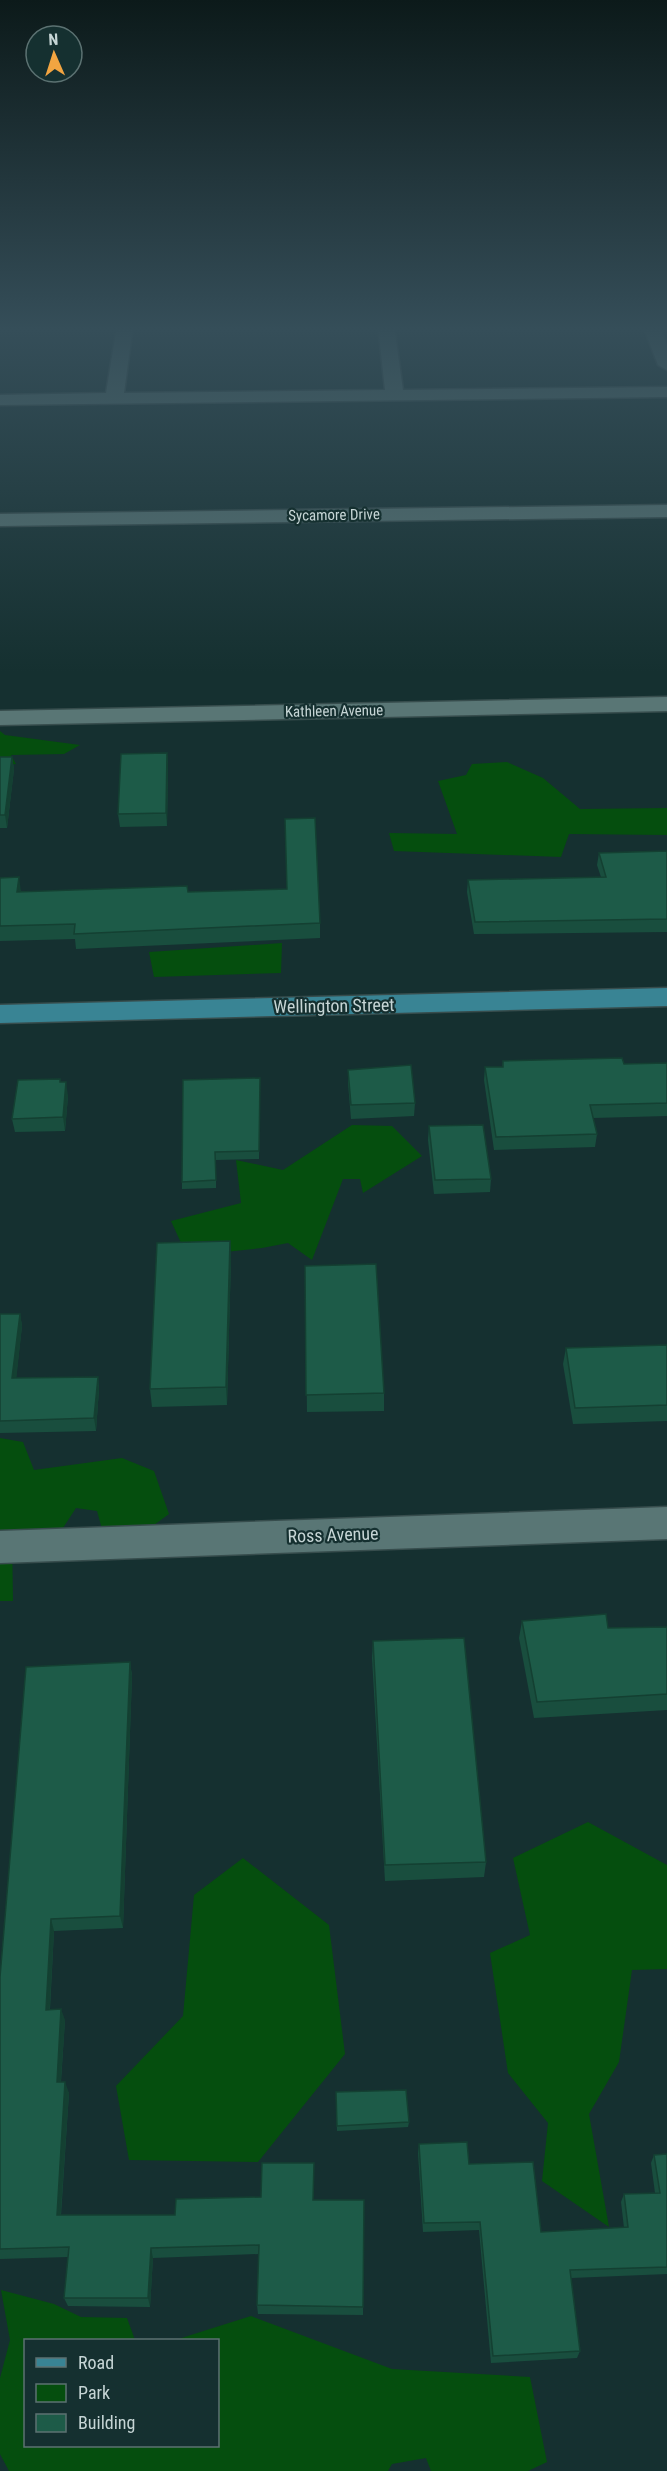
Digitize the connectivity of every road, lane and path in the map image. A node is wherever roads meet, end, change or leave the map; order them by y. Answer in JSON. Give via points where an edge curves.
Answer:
{"nodes":[{"id":1,"x":667,"y":511,"type":"edge"},
{"id":2,"x":0,"y":520,"type":"edge"},
{"id":3,"x":667,"y":704,"type":"edge"},
{"id":4,"x":0,"y":718,"type":"edge"},
{"id":5,"x":667,"y":998,"type":"edge"},
{"id":6,"x":0,"y":1014,"type":"edge"},
{"id":7,"x":667,"y":1523,"type":"edge"},
{"id":8,"x":0,"y":1547,"type":"edge"}],
"edges":[{"from":1,"to":2,"type":"street","name":"Sycamore Drive"},
{"from":3,"to":4,"type":"street","name":"Kathleen Avenue"},
{"from":5,"to":6,"type":"main road","name":"Wellington Street"},
{"from":7,"to":8,"type":"street","name":"Ross Avenue"}]}
